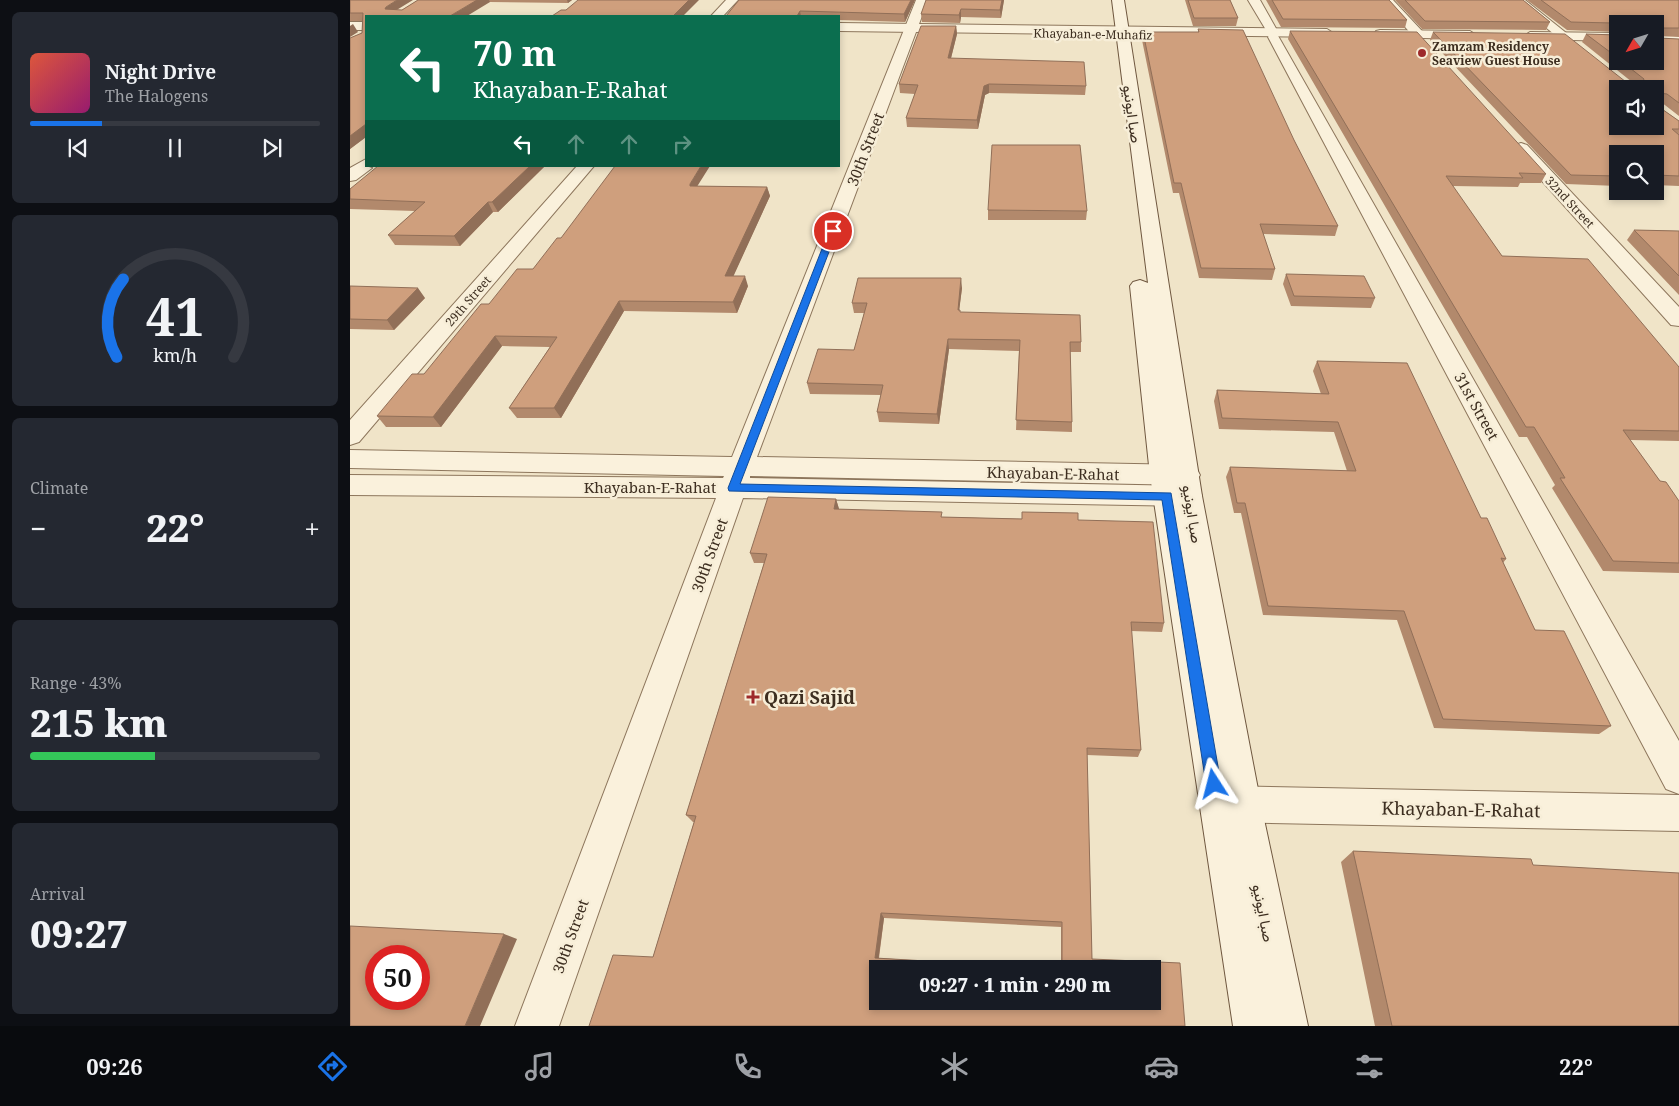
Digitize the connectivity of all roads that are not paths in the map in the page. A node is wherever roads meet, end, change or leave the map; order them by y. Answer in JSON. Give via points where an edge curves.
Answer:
{"nodes":[{"id":1,"x":732,"y":0,"type":"edge"},
{"id":2,"x":922,"y":0,"type":"edge"},
{"id":3,"x":1108,"y":0,"type":"edge"},
{"id":4,"x":1118,"y":0,"type":"edge"},
{"id":5,"x":1254,"y":0,"type":"edge"},
{"id":6,"x":1387,"y":0,"type":"edge"},
{"id":7,"x":1518,"y":0,"type":"edge"},
{"id":8,"x":718,"y":15,"type":"edge"},
{"id":9,"x":350,"y":20,"type":"edge"},
{"id":10,"x":365,"y":20,"type":"edge"},
{"id":11,"x":350,"y":26,"type":"edge"},
{"id":12,"x":365,"y":26,"type":"edge"},
{"id":13,"x":840,"y":27,"type":"edge"},
{"id":14,"x":911,"y":30,"type":"junction"},
{"id":15,"x":840,"y":31,"type":"edge"},
{"id":16,"x":1116,"y":32,"type":"junction"},
{"id":17,"x":1273,"y":34,"type":"junction"},
{"id":18,"x":1341,"y":35,"type":"edge"},
{"id":19,"x":1370,"y":36,"type":"edge"},
{"id":20,"x":1419,"y":37,"type":"junction"},
{"id":21,"x":1483,"y":37,"type":"edge"},
{"id":22,"x":1609,"y":37,"type":"edge"},
{"id":23,"x":1516,"y":38,"type":"edge"},
{"id":24,"x":1566,"y":38,"type":"junction"},
{"id":25,"x":1664,"y":38,"type":"edge"},
{"id":26,"x":1679,"y":38,"type":"edge"},
{"id":27,"x":1609,"y":40,"type":"edge"},
{"id":28,"x":1664,"y":42,"type":"edge"},
{"id":29,"x":1679,"y":42,"type":"edge"},
{"id":30,"x":1585,"y":52,"type":"edge"},
{"id":31,"x":1434,"y":54,"type":"edge"},
{"id":32,"x":1506,"y":133,"type":"edge"},
{"id":33,"x":365,"y":165,"type":"edge"},
{"id":34,"x":585,"y":167,"type":"edge"},
{"id":35,"x":350,"y":176,"type":"edge"},
{"id":36,"x":1679,"y":320,"type":"edge"},
{"id":37,"x":350,"y":436,"type":"edge"},
{"id":38,"x":350,"y":459,"type":"edge"},
{"id":39,"x":737,"y":477,"type":"junction"},
{"id":40,"x":350,"y":485,"type":"edge"},
{"id":41,"x":1176,"y":486,"type":"junction"},
{"id":42,"x":1679,"y":776,"type":"edge"},
{"id":43,"x":1230,"y":804,"type":"junction"},
{"id":44,"x":1679,"y":813,"type":"edge"},
{"id":45,"x":537,"y":1026,"type":"edge"},
{"id":46,"x":1255,"y":1026,"type":"edge"},
{"id":47,"x":1286,"y":1026,"type":"edge"}],
"edges":[{"from":1,"to":8,"type":"street"},
{"from":2,"to":14,"type":"street","name":"30th Street"},
{"from":3,"to":16,"type":"street","name":"صبا ایونیو"},
{"from":4,"to":16,"type":"street","name":"صبا ایونیو"},
{"from":5,"to":17,"type":"street","name":"31st Street"},
{"from":6,"to":20,"type":"street"},
{"from":7,"to":24,"type":"street"},
{"from":9,"to":10,"type":"street"},
{"from":11,"to":12,"type":"street"},
{"from":13,"to":14,"type":"street","name":"Khayaban-e-Muhafiz"},
{"from":14,"to":15,"type":"street","name":"Khayaban-e-Muhafiz"},
{"from":14,"to":16,"type":"street","name":"Khayaban-e-Muhafiz"},
{"from":14,"to":39,"type":"street","name":"30th Street"},
{"from":16,"to":17,"type":"street","name":"Khayaban-e-Muhafiz"},
{"from":16,"to":41,"type":"street","name":"صبا ایونیو"},
{"from":17,"to":18,"type":"street","name":"Khayaban-e-Muhafiz"},
{"from":17,"to":42,"type":"street","name":"31st Street"},
{"from":19,"to":20,"type":"street"},
{"from":20,"to":21,"type":"street"},
{"from":20,"to":31,"type":"street"},
{"from":22,"to":24,"type":"street"},
{"from":23,"to":24,"type":"street"},
{"from":24,"to":27,"type":"street"},
{"from":24,"to":30,"type":"street"},
{"from":25,"to":26,"type":"street"},
{"from":28,"to":29,"type":"street"},
{"from":32,"to":36,"type":"street","name":"32nd Street"},
{"from":33,"to":35,"type":"street"},
{"from":34,"to":37,"type":"street","name":"29th Street"},
{"from":38,"to":39,"type":"street","name":"Khayaban-E-Rahat"},
{"from":39,"to":40,"type":"street","name":"Khayaban-E-Rahat"},
{"from":39,"to":41,"type":"street","name":"Khayaban-E-Rahat"},
{"from":39,"to":45,"type":"street","name":"30th Street"},
{"from":41,"to":43,"type":"street","name":"صبا ایونیو"},
{"from":43,"to":44,"type":"street","name":"Khayaban-E-Rahat"},
{"from":43,"to":46,"type":"street","name":"صبا ایونیو"},
{"from":43,"to":47,"type":"street","name":"صبا ایونیو"}]}
